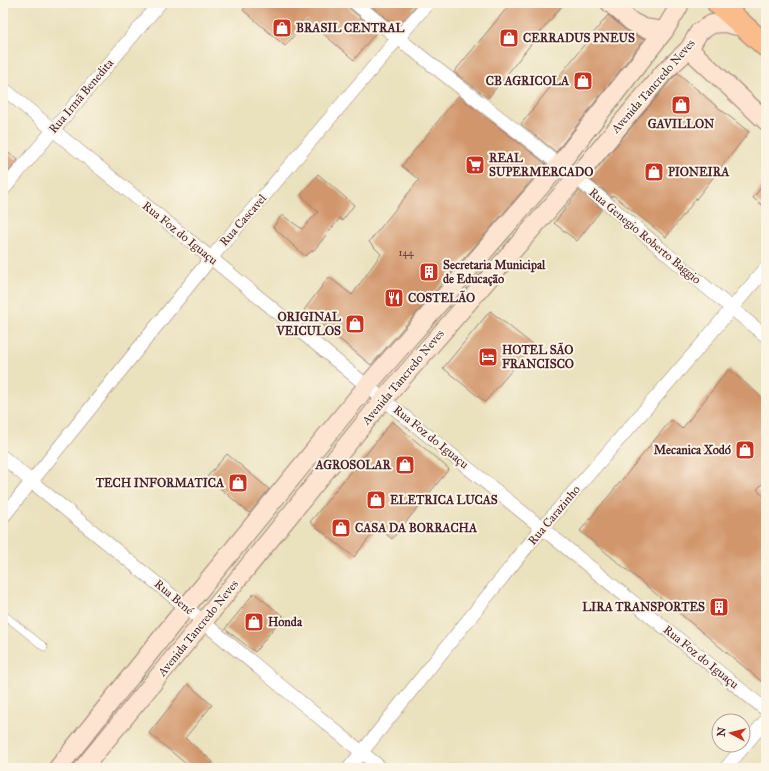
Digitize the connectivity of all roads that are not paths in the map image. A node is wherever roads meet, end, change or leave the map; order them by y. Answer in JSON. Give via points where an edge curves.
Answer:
{"nodes":[{"id":1,"x":160,"y":3,"type":"edge"},
{"id":2,"x":355,"y":3,"type":"edge"},
{"id":3,"x":428,"y":3,"type":"edge"},
{"id":4,"x":610,"y":3,"type":"edge"},
{"id":5,"x":680,"y":3,"type":"edge"},
{"id":6,"x":718,"y":3,"type":"edge"},
{"id":7,"x":746,"y":28,"type":"junction"},
{"id":8,"x":664,"y":31,"type":"junction"},
{"id":9,"x":398,"y":38,"type":"junction"},
{"id":10,"x":766,"y":46,"type":"edge"},
{"id":11,"x":689,"y":49,"type":"junction"},
{"id":12,"x":3,"y":88,"type":"edge"},
{"id":13,"x":766,"y":121,"type":"edge"},
{"id":14,"x":53,"y":130,"type":"junction"},
{"id":15,"x":559,"y":165,"type":"junction"},
{"id":16,"x":576,"y":178,"type":"junction"},
{"id":17,"x":3,"y":190,"type":"edge"},
{"id":18,"x":211,"y":258,"type":"junction"},
{"id":19,"x":766,"y":268,"type":"edge"},
{"id":20,"x":731,"y":309,"type":"junction"},
{"id":21,"x":766,"y":336,"type":"edge"},
{"id":22,"x":367,"y":386,"type":"junction"},
{"id":23,"x":384,"y":399,"type":"junction"},
{"id":24,"x":3,"y":457,"type":"edge"},
{"id":25,"x":32,"y":482,"type":"junction"},
{"id":26,"x":3,"y":517,"type":"edge"},
{"id":27,"x":542,"y":528,"type":"junction"},
{"id":28,"x":186,"y":607,"type":"junction"},
{"id":29,"x":3,"y":614,"type":"edge"},
{"id":30,"x":203,"y":622,"type":"junction"},
{"id":31,"x":44,"y":647,"type":"dead end"},
{"id":32,"x":766,"y":710,"type":"edge"},
{"id":33,"x":766,"y":720,"type":"edge"},
{"id":34,"x":362,"y":752,"type":"junction"},
{"id":35,"x":58,"y":768,"type":"edge"},
{"id":36,"x":83,"y":768,"type":"edge"},
{"id":37,"x":349,"y":768,"type":"edge"},
{"id":38,"x":382,"y":768,"type":"edge"},
{"id":39,"x":726,"y":768,"type":"edge"}],
"edges":[{"from":1,"to":14,"type":"street","name":"Rua Irmã Benedita"},
{"from":2,"to":9,"type":"street","name":"Rua Genegio Roberto Baggio"},
{"from":3,"to":9,"type":"street","name":"Rua Cascavel"},
{"from":4,"to":8,"type":"street","via":[[632,22],[644,28]]},
{"from":5,"to":8,"type":"street","name":"Avenida Tancredo Neves"},
{"from":6,"to":7,"type":"highway"},
{"from":7,"to":10,"type":"highway"},
{"from":7,"to":11,"type":"street","name":"Avenida Tancredo Neves","via":[[726,23],[712,24],[699,32]]},
{"from":8,"to":11,"type":"street","via":[[672,24],[686,26],[692,34]]},
{"from":8,"to":15,"type":"street","name":"Avenida Tancredo Neves"},
{"from":9,"to":15,"type":"street","name":"Rua Genegio Roberto Baggio"},
{"from":9,"to":18,"type":"street","name":"Rua Cascavel"},
{"from":11,"to":13,"type":"street"},
{"from":11,"to":16,"type":"street","name":"Avenida Tancredo Neves","via":[[664,72]]},
{"from":12,"to":14,"type":"street","name":"Rua Foz do Iguaçu"},
{"from":14,"to":17,"type":"street","name":"Rua Irmã Benedita"},
{"from":14,"to":18,"type":"street","name":"Rua Foz do Iguaçu"},
{"from":15,"to":16,"type":"street","name":"Rua Genegio Roberto Baggio"},
{"from":15,"to":22,"type":"street","name":"Avenida Tancredo Neves"},
{"from":16,"to":20,"type":"street","name":"Rua Genegio Roberto Baggio"},
{"from":16,"to":23,"type":"street","name":"Avenida Tancredo Neves"},
{"from":18,"to":22,"type":"street","name":"Rua Foz do Iguaçu"},
{"from":18,"to":25,"type":"street","name":"Rua Cascavel"},
{"from":19,"to":20,"type":"street","name":"Rua Carazinho"},
{"from":20,"to":21,"type":"street","name":"Rua Genegio Roberto Baggio"},
{"from":20,"to":27,"type":"street","name":"Rua Carazinho"},
{"from":22,"to":23,"type":"street","name":"Rua Foz do Iguaçu"},
{"from":22,"to":28,"type":"street","name":"Avenida Tancredo Neves"},
{"from":23,"to":27,"type":"street","name":"Rua Foz do Iguaçu"},
{"from":23,"to":30,"type":"street","name":"Avenida Tancredo Neves"},
{"from":24,"to":25,"type":"street","name":"Rua Bené"},
{"from":25,"to":26,"type":"street","name":"Rua Cascavel"},
{"from":25,"to":28,"type":"street","name":"Rua Bené"},
{"from":27,"to":32,"type":"street","name":"Rua Foz do Iguaçu"},
{"from":27,"to":34,"type":"street","name":"Rua Carazinho"},
{"from":28,"to":30,"type":"street","name":"Rua Bené"},
{"from":28,"to":35,"type":"street","name":"Avenida Tancredo Neves"},
{"from":29,"to":31,"type":"lane"},
{"from":30,"to":34,"type":"street","name":"Rua Bené"},
{"from":30,"to":36,"type":"street","name":"Avenida Tancredo Neves"},
{"from":33,"to":39,"type":"street"},
{"from":34,"to":37,"type":"street","name":"Rua Carazinho"},
{"from":34,"to":38,"type":"street","name":"Rua Bené"}]}
